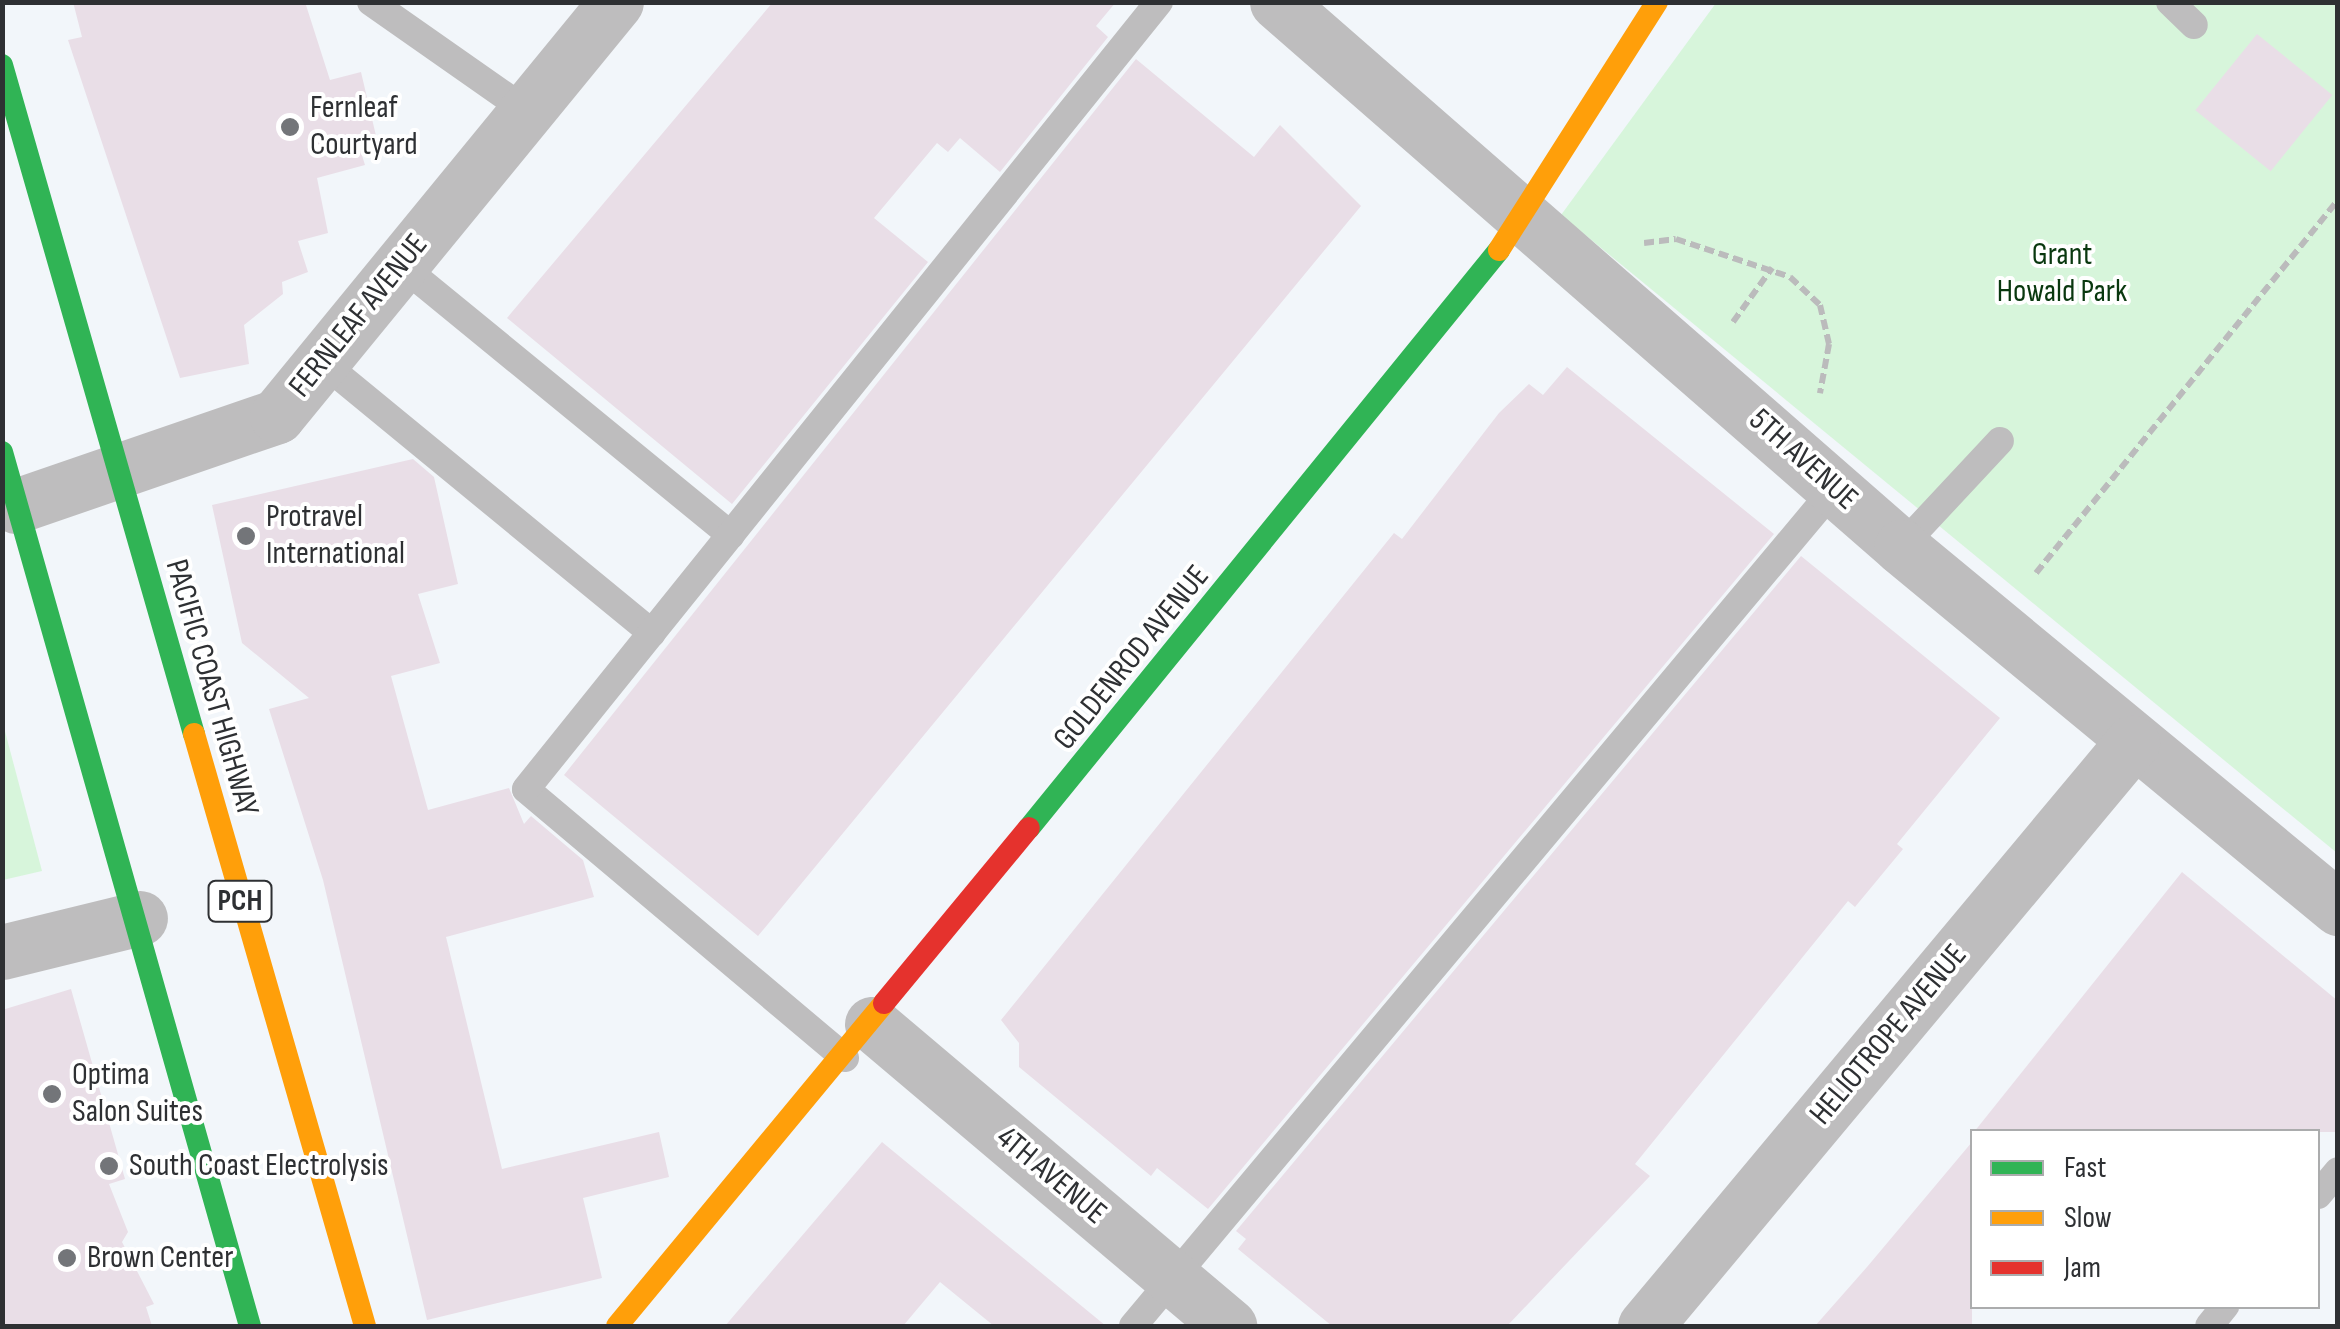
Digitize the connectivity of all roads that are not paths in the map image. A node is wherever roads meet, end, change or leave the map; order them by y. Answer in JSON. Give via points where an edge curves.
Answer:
{"nodes":[{"id":1,"x":372,"y":2,"type":"edge"},
{"id":2,"x":616,"y":2,"type":"edge"},
{"id":3,"x":1159,"y":2,"type":"edge"},
{"id":4,"x":1277,"y":2,"type":"edge"},
{"id":5,"x":1657,"y":2,"type":"edge"},
{"id":6,"x":2170,"y":2,"type":"edge"},
{"id":7,"x":2194,"y":25,"type":"dead end"},
{"id":8,"x":2,"y":65,"type":"edge"},
{"id":9,"x":524,"y":110,"type":"junction"},
{"id":10,"x":1528,"y":216,"type":"junction"},
{"id":11,"x":402,"y":266,"type":"junction"},
{"id":12,"x":322,"y":362,"type":"junction"},
{"id":13,"x":2000,"y":441,"type":"dead end"},
{"id":14,"x":2,"y":452,"type":"edge"},
{"id":15,"x":116,"y":476,"type":"junction"},
{"id":16,"x":1835,"y":488,"type":"junction"},
{"id":17,"x":16,"y":506,"type":"junction"},
{"id":18,"x":731,"y":535,"type":"junction"},
{"id":19,"x":1901,"y":547,"type":"junction"},
{"id":20,"x":652,"y":633,"type":"junction"},
{"id":21,"x":2132,"y":743,"type":"junction"},
{"id":22,"x":2338,"y":908,"type":"edge"},
{"id":23,"x":140,"y":918,"type":"junction"},
{"id":24,"x":2,"y":952,"type":"edge"},
{"id":25,"x":858,"y":1041,"type":"junction"},
{"id":26,"x":2338,"y":1171,"type":"edge"},
{"id":27,"x":2320,"y":1193,"type":"edge"},
{"id":28,"x":1172,"y":1278,"type":"junction"},
{"id":29,"x":250,"y":1326,"type":"edge"},
{"id":30,"x":365,"y":1326,"type":"edge"},
{"id":31,"x":617,"y":1326,"type":"edge"},
{"id":32,"x":1133,"y":1326,"type":"edge"},
{"id":33,"x":1230,"y":1326,"type":"edge"},
{"id":34,"x":1645,"y":1326,"type":"edge"}],
"edges":[{"from":1,"to":9,"type":"lane"},
{"from":2,"to":9,"type":"street","name":"FERNLEAF AVENUE"},
{"from":3,"to":18,"type":"lane"},
{"from":4,"to":10,"type":"street","name":"5TH AVENUE"},
{"from":5,"to":10,"type":"main road","name":"GOLDENROD AVENUE","via":[[1568,135]]},
{"from":6,"to":7,"type":"lane"},
{"from":8,"to":15,"type":"main road","name":"PACIFIC COAST HIGHWAY","number":"PCH"},
{"from":9,"to":11,"type":"street","name":"FERNLEAF AVENUE"},
{"from":10,"to":16,"type":"street","name":"5TH AVENUE"},
{"from":10,"to":25,"type":"main road","name":"GOLDENROD AVENUE"},
{"from":11,"to":12,"type":"street","name":"FERNLEAF AVENUE"},
{"from":11,"to":18,"type":"lane"},
{"from":12,"to":15,"type":"street","name":"FERNLEAF AVENUE","via":[[277,416]]},
{"from":12,"to":20,"type":"lane"},
{"from":13,"to":19,"type":"lane"},
{"from":14,"to":17,"type":"main road"},
{"from":15,"to":17,"type":"street","name":"FERNLEAF AVENUE"},
{"from":15,"to":30,"type":"main road","name":"PACIFIC COAST HIGHWAY","number":"PCH"},
{"from":16,"to":19,"type":"street","name":"5TH AVENUE"},
{"from":16,"to":28,"type":"lane"},
{"from":17,"to":23,"type":"main road"},
{"from":18,"to":20,"type":"lane"},
{"from":19,"to":21,"type":"street","name":"5TH AVENUE"},
{"from":20,"to":25,"type":"lane","via":[[526,789]]},
{"from":21,"to":22,"type":"street","name":"5TH AVENUE"},
{"from":21,"to":34,"type":"street","name":"HELIOTROPE AVENUE"},
{"from":23,"to":24,"type":"street"},
{"from":23,"to":29,"type":"main road"},
{"from":25,"to":28,"type":"street","name":"4TH AVENUE"},
{"from":25,"to":31,"type":"main road","name":"GOLDENROD AVENUE"},
{"from":26,"to":27,"type":"lane"},
{"from":28,"to":32,"type":"lane"},
{"from":28,"to":33,"type":"street","name":"4TH AVENUE"}]}
